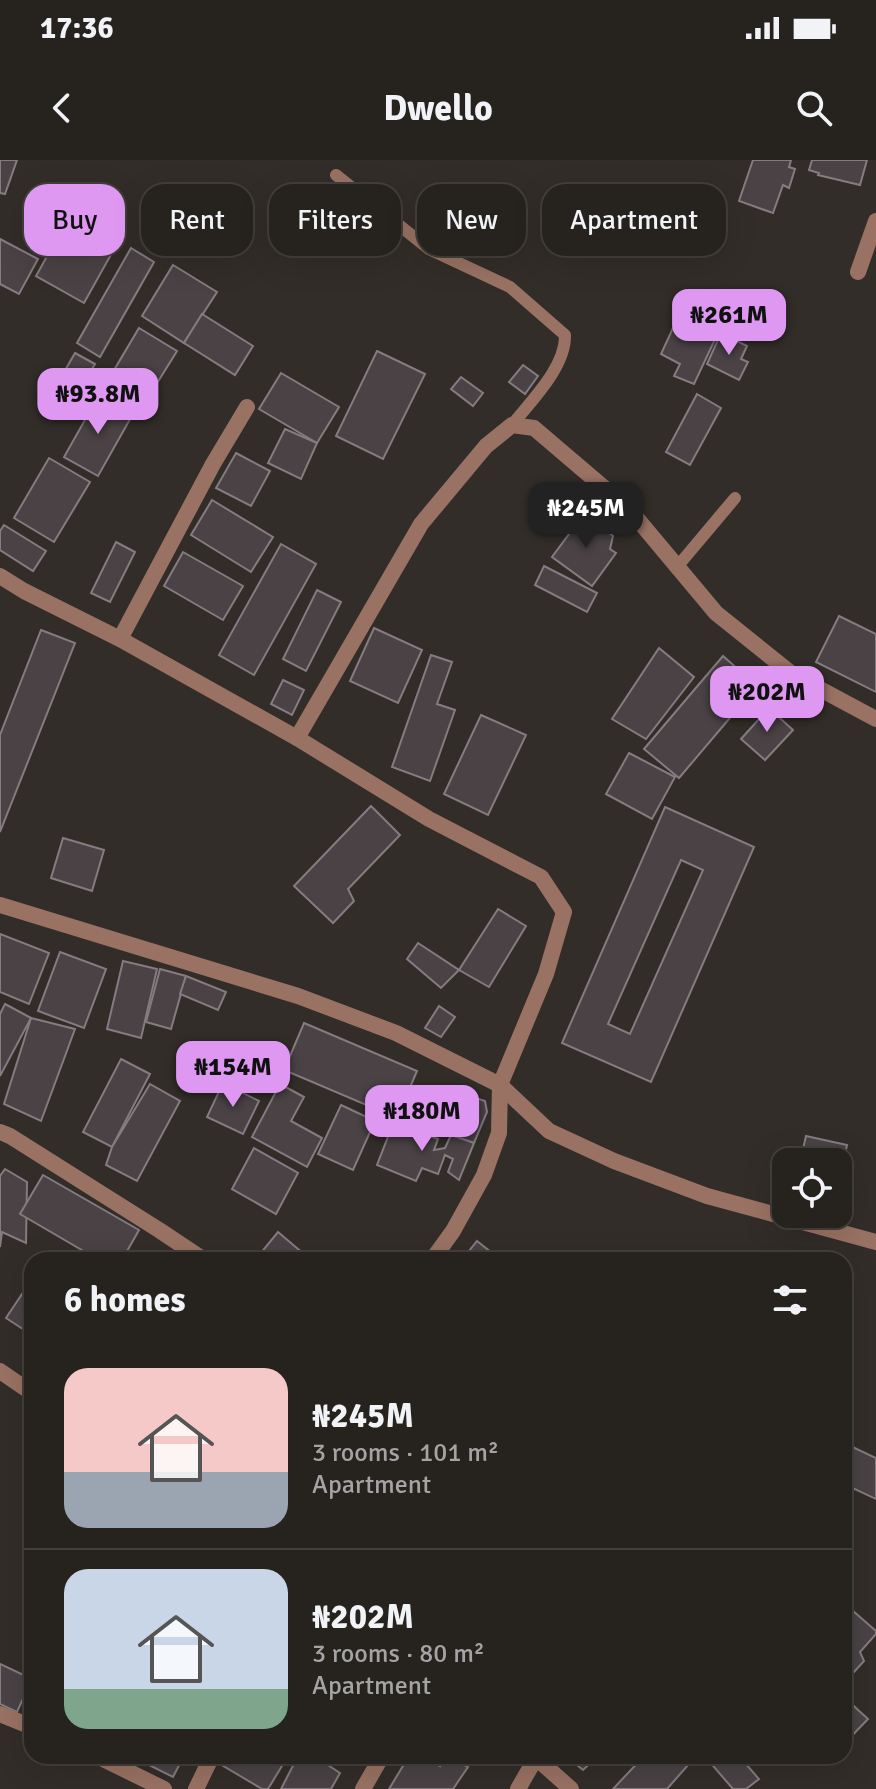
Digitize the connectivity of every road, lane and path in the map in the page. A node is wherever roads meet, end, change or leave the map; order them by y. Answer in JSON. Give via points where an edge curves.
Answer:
{"nodes":[{"id":1,"x":336,"y":175,"type":"dead end"},
{"id":2,"x":876,"y":221,"type":"edge"},
{"id":3,"x":858,"y":272,"type":"dead end"},
{"id":4,"x":247,"y":407,"type":"dead end"},
{"id":5,"x":512,"y":425,"type":"junction"},
{"id":6,"x":735,"y":498,"type":"dead end"},
{"id":7,"x":677,"y":567,"type":"junction"},
{"id":8,"x":0,"y":576,"type":"edge"},
{"id":9,"x":120,"y":639,"type":"junction"},
{"id":10,"x":876,"y":719,"type":"edge"},
{"id":11,"x":297,"y":738,"type":"junction"},
{"id":12,"x":0,"y":905,"type":"edge"},
{"id":13,"x":500,"y":1085,"type":"junction"},
{"id":14,"x":0,"y":1132,"type":"edge"},
{"id":15,"x":876,"y":1242,"type":"edge"},
{"id":16,"x":192,"y":1252,"type":"edge"},
{"id":17,"x":438,"y":1252,"type":"edge"},
{"id":18,"x":0,"y":1371,"type":"edge"},
{"id":19,"x":24,"y":1388,"type":"edge"},
{"id":20,"x":0,"y":1714,"type":"edge"},
{"id":21,"x":24,"y":1724,"type":"edge"},
{"id":22,"x":113,"y":1764,"type":"edge"},
{"id":23,"x":208,"y":1764,"type":"edge"},
{"id":24,"x":377,"y":1764,"type":"edge"},
{"id":25,"x":532,"y":1764,"type":"edge"},
{"id":26,"x":544,"y":1764,"type":"edge"},
{"id":27,"x":164,"y":1789,"type":"edge"},
{"id":28,"x":196,"y":1789,"type":"edge"},
{"id":29,"x":363,"y":1789,"type":"edge"},
{"id":30,"x":518,"y":1789,"type":"edge"},
{"id":31,"x":571,"y":1789,"type":"edge"}],
"edges":[{"from":1,"to":5,"type":"lane","via":[[429,249],[510,287],[565,335],[556,368]]},
{"from":2,"to":3,"type":"street"},
{"from":4,"to":9,"type":"street"},
{"from":5,"to":7,"type":"street","via":[[534,428],[617,498]]},
{"from":5,"to":11,"type":"street","via":[[486,446],[421,524]]},
{"from":6,"to":7,"type":"lane"},
{"from":7,"to":10,"type":"street","via":[[716,613],[792,674]]},
{"from":8,"to":9,"type":"street"},
{"from":9,"to":11,"type":"street"},
{"from":11,"to":13,"type":"street","via":[[429,819],[541,877],[564,912],[546,974]]},
{"from":12,"to":13,"type":"street","via":[[298,996],[396,1033]]},
{"from":13,"to":15,"type":"street","via":[[549,1131],[614,1161],[707,1196]]},
{"from":13,"to":17,"type":"street","via":[[499,1133],[484,1175]]},
{"from":14,"to":16,"type":"street"},
{"from":18,"to":19,"type":"street"},
{"from":20,"to":21,"type":"street"},
{"from":22,"to":27,"type":"street"},
{"from":23,"to":28,"type":"street"},
{"from":24,"to":29,"type":"street"},
{"from":25,"to":30,"type":"street"},
{"from":26,"to":31,"type":"street"}]}
